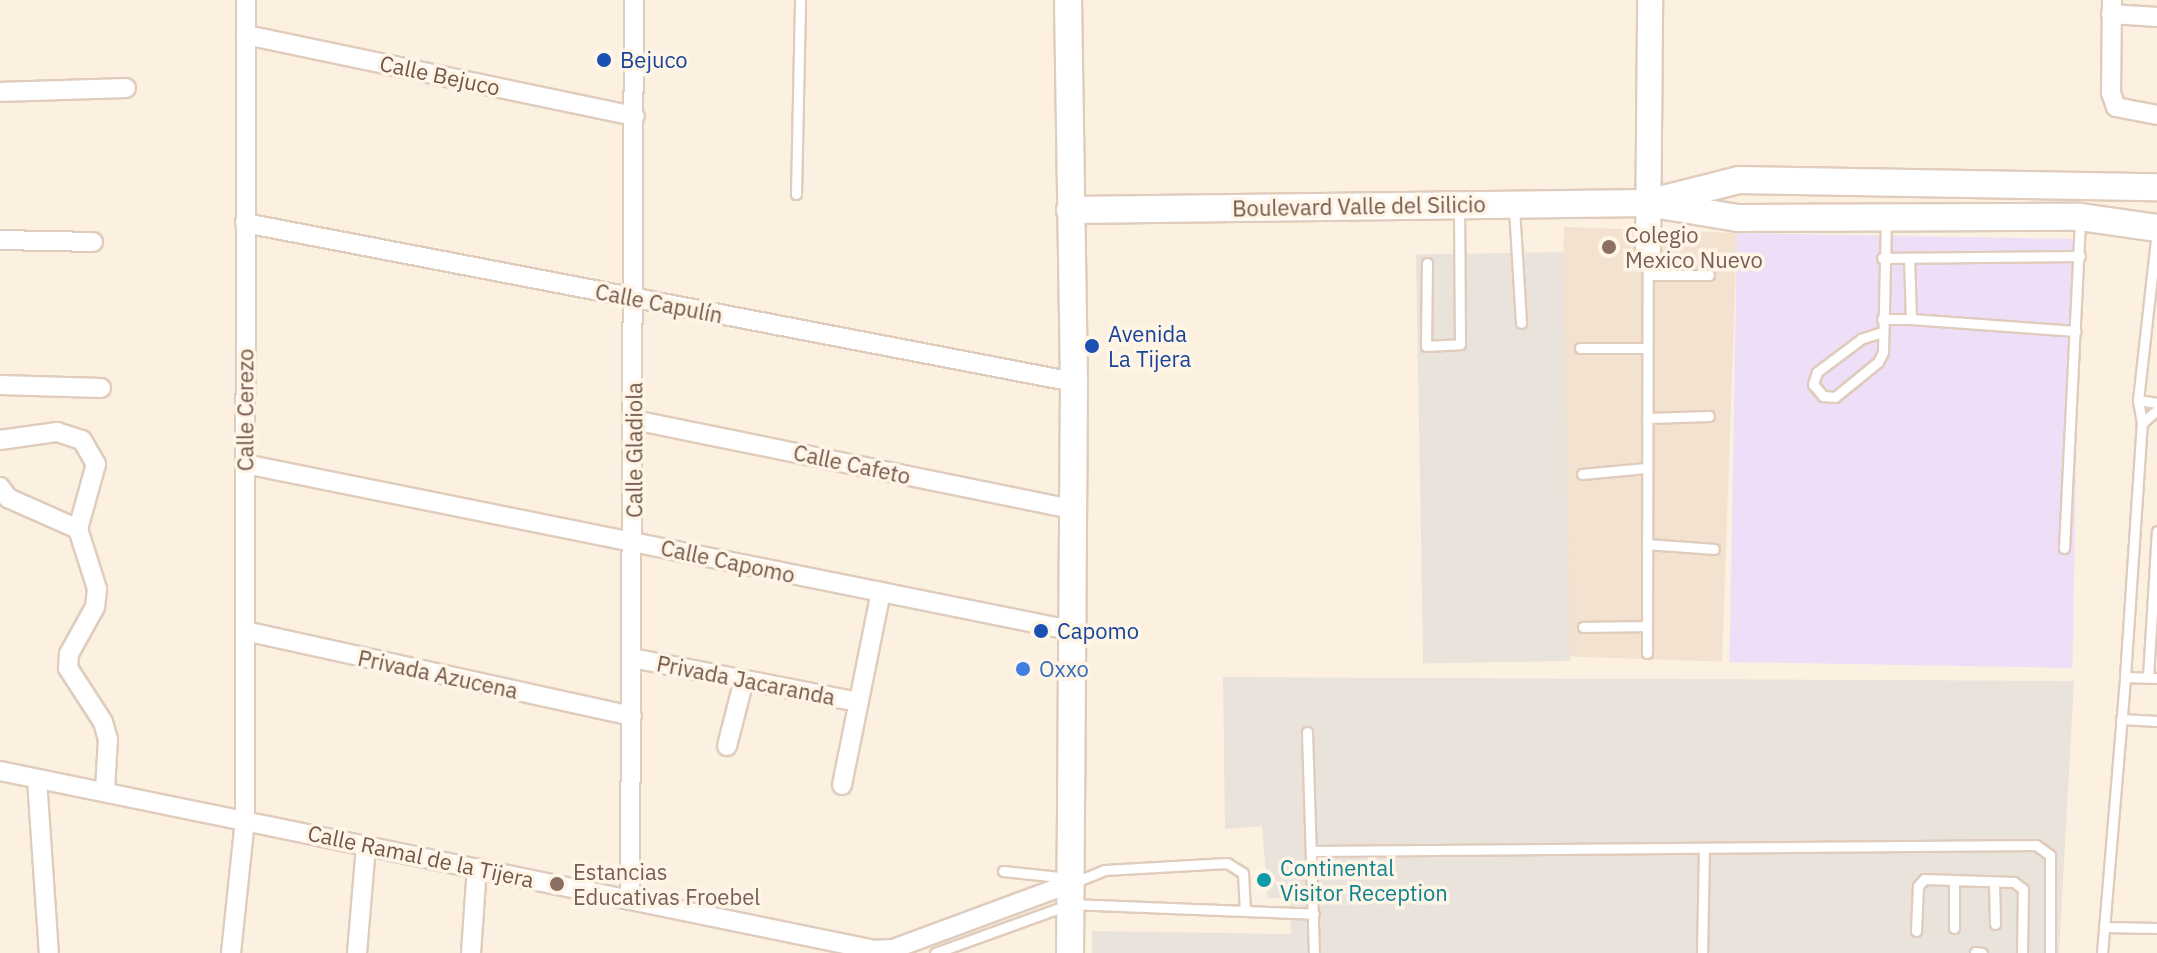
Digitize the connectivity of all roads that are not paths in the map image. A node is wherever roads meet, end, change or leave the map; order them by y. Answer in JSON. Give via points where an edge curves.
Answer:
{"nodes":[{"id":1,"x":246,"y":0,"type":"edge"},
{"id":2,"x":634,"y":0,"type":"edge"},
{"id":3,"x":800,"y":0,"type":"edge"},
{"id":4,"x":1068,"y":0,"type":"edge"},
{"id":5,"x":1650,"y":0,"type":"edge"},
{"id":6,"x":2112,"y":7,"type":"edge"},
{"id":7,"x":2157,"y":17,"type":"edge"},
{"id":8,"x":246,"y":35,"type":"junction"},
{"id":9,"x":126,"y":88,"type":"dead end"},
{"id":10,"x":0,"y":92,"type":"edge"},
{"id":11,"x":2157,"y":115,"type":"edge"},
{"id":12,"x":635,"y":116,"type":"junction"},
{"id":13,"x":2079,"y":183,"type":"junction"},
{"id":14,"x":2157,"y":187,"type":"edge"},
{"id":15,"x":796,"y":194,"type":"dead end"},
{"id":16,"x":1647,"y":203,"type":"junction"},
{"id":17,"x":1514,"y":204,"type":"junction"},
{"id":18,"x":1459,"y":205,"type":"junction"},
{"id":19,"x":1070,"y":210,"type":"junction"},
{"id":20,"x":1887,"y":217,"type":"junction"},
{"id":21,"x":2080,"y":217,"type":"junction"},
{"id":22,"x":245,"y":223,"type":"junction"},
{"id":23,"x":2157,"y":228,"type":"edge"},
{"id":24,"x":0,"y":240,"type":"edge"},
{"id":25,"x":93,"y":242,"type":"dead end"},
{"id":26,"x":1648,"y":250,"type":"joint"},
{"id":27,"x":2080,"y":256,"type":"junction"},
{"id":28,"x":1882,"y":258,"type":"junction"},
{"id":29,"x":1909,"y":258,"type":"junction"},
{"id":30,"x":1427,"y":263,"type":"dead end"},
{"id":31,"x":1648,"y":275,"type":"junction"},
{"id":32,"x":1709,"y":275,"type":"dead end"},
{"id":33,"x":635,"y":299,"type":"junction"},
{"id":34,"x":1882,"y":319,"type":"junction"},
{"id":35,"x":1911,"y":319,"type":"junction"},
{"id":36,"x":1521,"y":323,"type":"dead end"},
{"id":37,"x":2076,"y":331,"type":"junction"},
{"id":38,"x":1882,"y":332,"type":"junction"},
{"id":39,"x":1580,"y":348,"type":"dead end"},
{"id":40,"x":1647,"y":348,"type":"junction"},
{"id":41,"x":1074,"y":382,"type":"junction"},
{"id":42,"x":0,"y":385,"type":"edge"},
{"id":43,"x":101,"y":388,"type":"dead end"},
{"id":44,"x":2138,"y":400,"type":"junction"},
{"id":45,"x":2157,"y":403,"type":"edge"},
{"id":46,"x":2157,"y":410,"type":"edge"},
{"id":47,"x":1709,"y":416,"type":"dead end"},
{"id":48,"x":1647,"y":418,"type":"junction"},
{"id":49,"x":634,"y":420,"type":"junction"},
{"id":50,"x":2142,"y":423,"type":"junction"},
{"id":51,"x":0,"y":440,"type":"edge"},
{"id":52,"x":245,"y":464,"type":"junction"},
{"id":53,"x":1646,"y":468,"type":"junction"},
{"id":54,"x":1582,"y":474,"type":"dead end"},
{"id":55,"x":0,"y":487,"type":"edge"},
{"id":56,"x":1070,"y":509,"type":"junction"},
{"id":57,"x":78,"y":529,"type":"junction"},
{"id":58,"x":2157,"y":531,"type":"edge"},
{"id":59,"x":633,"y":541,"type":"junction"},
{"id":60,"x":1647,"y":544,"type":"junction"},
{"id":61,"x":2064,"y":548,"type":"dead end"},
{"id":62,"x":1714,"y":549,"type":"dead end"},
{"id":63,"x":2155,"y":591,"type":"edge"},
{"id":64,"x":881,"y":592,"type":"junction"},
{"id":65,"x":1647,"y":626,"type":"junction"},
{"id":66,"x":1583,"y":627,"type":"dead end"},
{"id":67,"x":1070,"y":630,"type":"junction"},
{"id":68,"x":245,"y":631,"type":"junction"},
{"id":69,"x":1647,"y":653,"type":"dead end"},
{"id":70,"x":632,"y":658,"type":"junction"},
{"id":71,"x":2125,"y":677,"type":"junction"},
{"id":72,"x":2153,"y":677,"type":"edge"},
{"id":73,"x":744,"y":680,"type":"junction"},
{"id":74,"x":859,"y":702,"type":"junction"},
{"id":75,"x":632,"y":716,"type":"junction"},
{"id":76,"x":2121,"y":719,"type":"junction"},
{"id":77,"x":2157,"y":721,"type":"edge"},
{"id":78,"x":1307,"y":732,"type":"dead end"},
{"id":79,"x":727,"y":746,"type":"dead end"},
{"id":80,"x":0,"y":771,"type":"edge"},
{"id":81,"x":37,"y":779,"type":"junction"},
{"id":82,"x":842,"y":785,"type":"dead end"},
{"id":83,"x":105,"y":790,"type":"junction"},
{"id":84,"x":245,"y":820,"type":"junction"},
{"id":85,"x":366,"y":845,"type":"junction"},
{"id":86,"x":1704,"y":848,"type":"junction"},
{"id":87,"x":1314,"y":851,"type":"junction"},
{"id":88,"x":477,"y":868,"type":"junction"},
{"id":89,"x":1003,"y":871,"type":"dead end"},
{"id":90,"x":1954,"y":880,"type":"junction"},
{"id":91,"x":1994,"y":882,"type":"junction"},
{"id":92,"x":1069,"y":889,"type":"junction"},
{"id":93,"x":630,"y":900,"type":"junction"},
{"id":94,"x":1245,"y":907,"type":"junction"},
{"id":95,"x":1314,"y":914,"type":"junction"},
{"id":96,"x":1995,"y":924,"type":"dead end"},
{"id":97,"x":2104,"y":927,"type":"junction"},
{"id":98,"x":1954,"y":928,"type":"dead end"},
{"id":99,"x":2157,"y":928,"type":"edge"},
{"id":100,"x":1916,"y":931,"type":"dead end"},
{"id":101,"x":1975,"y":952,"type":"edge"},
{"id":102,"x":49,"y":953,"type":"edge"},
{"id":103,"x":231,"y":953,"type":"edge"},
{"id":104,"x":357,"y":953,"type":"edge"},
{"id":105,"x":471,"y":953,"type":"edge"},
{"id":106,"x":935,"y":953,"type":"edge"},
{"id":107,"x":1070,"y":953,"type":"edge"},
{"id":108,"x":1314,"y":953,"type":"edge"},
{"id":109,"x":1702,"y":953,"type":"edge"},
{"id":110,"x":1982,"y":953,"type":"edge"},
{"id":111,"x":2022,"y":953,"type":"edge"},
{"id":112,"x":2050,"y":953,"type":"edge"},
{"id":113,"x":2102,"y":953,"type":"edge"}],
"edges":[{"from":1,"to":8,"type":"street","name":"Calle Cerezo"},
{"from":2,"to":12,"type":"street","name":"Calle Gladiola"},
{"from":3,"to":15,"type":"lane"},
{"from":4,"to":19,"type":"main road"},
{"from":5,"to":16,"type":"street"},
{"from":6,"to":7,"type":"street"},
{"from":6,"to":11,"type":"street","via":[[2111,93],[2116,107]]},
{"from":8,"to":12,"type":"street","name":"Calle Bejuco"},
{"from":8,"to":22,"type":"street","name":"Calle Cerezo"},
{"from":9,"to":10,"type":"street"},
{"from":12,"to":33,"type":"street","name":"Calle Gladiola"},
{"from":13,"to":14,"type":"main road","name":"Boulevard Valle del Silicio"},
{"from":13,"to":16,"type":"main road","name":"Boulevard Valle del Silicio","via":[[1739,180]]},
{"from":13,"to":21,"type":"main road"},
{"from":16,"to":17,"type":"main road","name":"Boulevard Valle del Silicio"},
{"from":16,"to":20,"type":"main road","name":"Boulevard Valle del Silicio","via":[[1738,218]]},
{"from":16,"to":26,"type":"street"},
{"from":17,"to":18,"type":"main road","name":"Boulevard Valle del Silicio"},
{"from":17,"to":36,"type":"lane"},
{"from":18,"to":19,"type":"main road","name":"Boulevard Valle del Silicio"},
{"from":18,"to":30,"type":"lane","via":[[1460,344],[1426,346]]},
{"from":19,"to":41,"type":"main road"},
{"from":20,"to":21,"type":"main road","name":"Boulevard Valle del Silicio"},
{"from":20,"to":28,"type":"lane"},
{"from":21,"to":23,"type":"main road","name":"Boulevard Valle del Silicio"},
{"from":21,"to":27,"type":"lane"},
{"from":22,"to":33,"type":"street","name":"Calle Capulín"},
{"from":22,"to":52,"type":"street","name":"Calle Cerezo"},
{"from":23,"to":44,"type":"lane"},
{"from":24,"to":25,"type":"street"},
{"from":26,"to":31,"type":"lane"},
{"from":27,"to":29,"type":"lane"},
{"from":27,"to":37,"type":"lane"},
{"from":28,"to":29,"type":"lane"},
{"from":28,"to":34,"type":"lane"},
{"from":29,"to":35,"type":"lane"},
{"from":31,"to":32,"type":"lane"},
{"from":31,"to":40,"type":"lane"},
{"from":33,"to":41,"type":"street","name":"Calle Capulín"},
{"from":33,"to":49,"type":"street","name":"Calle Gladiola"},
{"from":34,"to":35,"type":"lane"},
{"from":34,"to":38,"type":"lane"},
{"from":35,"to":37,"type":"lane"},
{"from":37,"to":61,"type":"lane"},
{"from":38,"to":38,"type":"lane","via":[[1861,339],[1817,372],[1813,384],[1823,396],[1835,397],[1878,362]]},
{"from":39,"to":40,"type":"lane"},
{"from":40,"to":48,"type":"lane"},
{"from":41,"to":56,"type":"main road"},
{"from":42,"to":43,"type":"street"},
{"from":44,"to":45,"type":"lane"},
{"from":44,"to":50,"type":"lane"},
{"from":46,"to":50,"type":"lane"},
{"from":47,"to":48,"type":"lane"},
{"from":48,"to":53,"type":"lane"},
{"from":49,"to":56,"type":"street","name":"Calle Cafeto"},
{"from":49,"to":59,"type":"street","name":"Calle Gladiola"},
{"from":50,"to":71,"type":"lane"},
{"from":51,"to":57,"type":"street","via":[[57,432],[91,448],[96,477]]},
{"from":52,"to":59,"type":"street","name":"Calle Capomo"},
{"from":52,"to":68,"type":"street","name":"Calle Cerezo"},
{"from":53,"to":54,"type":"lane"},
{"from":53,"to":60,"type":"lane"},
{"from":55,"to":57,"type":"street","via":[[8,498]]},
{"from":56,"to":67,"type":"main road"},
{"from":57,"to":83,"type":"street","via":[[97,589],[95,607],[69,654],[68,668],[108,739]]},
{"from":58,"to":63,"type":"lane"},
{"from":59,"to":64,"type":"street","name":"Calle Capomo"},
{"from":59,"to":70,"type":"street","name":"Calle Gladiola"},
{"from":60,"to":62,"type":"lane"},
{"from":60,"to":65,"type":"lane"},
{"from":63,"to":72,"type":"lane"},
{"from":64,"to":67,"type":"street","name":"Calle Capomo"},
{"from":64,"to":74,"type":"street"},
{"from":65,"to":66,"type":"lane"},
{"from":65,"to":69,"type":"lane"},
{"from":67,"to":92,"type":"main road"},
{"from":68,"to":75,"type":"street","name":"Privada Azucena"},
{"from":68,"to":84,"type":"street","name":"Calle Cerezo"},
{"from":70,"to":73,"type":"street","name":"Privada Jacaranda"},
{"from":70,"to":75,"type":"street","name":"Calle Gladiola"},
{"from":71,"to":72,"type":"lane"},
{"from":71,"to":76,"type":"lane"},
{"from":73,"to":74,"type":"street","name":"Privada Jacaranda"},
{"from":73,"to":79,"type":"street"},
{"from":74,"to":82,"type":"street"},
{"from":75,"to":93,"type":"street","name":"Calle Gladiola"},
{"from":76,"to":77,"type":"lane"},
{"from":76,"to":97,"type":"lane"},
{"from":78,"to":87,"type":"lane"},
{"from":80,"to":81,"type":"street","name":"Calle Ramal de la Tijera"},
{"from":81,"to":83,"type":"street","name":"Calle Ramal de la Tijera"},
{"from":81,"to":102,"type":"street"},
{"from":83,"to":84,"type":"street","name":"Calle Ramal de la Tijera"},
{"from":84,"to":85,"type":"street","name":"Calle Ramal de la Tijera"},
{"from":84,"to":103,"type":"street","name":"Calle Cerezo"},
{"from":85,"to":88,"type":"street","name":"Calle Ramal de la Tijera"},
{"from":85,"to":104,"type":"street"},
{"from":86,"to":87,"type":"lane"},
{"from":86,"to":109,"type":"lane"},
{"from":86,"to":112,"type":"lane","via":[[2036,845],[2050,855]]},
{"from":87,"to":95,"type":"lane"},
{"from":88,"to":93,"type":"street","name":"Calle Ramal de la Tijera"},
{"from":88,"to":105,"type":"street"},
{"from":89,"to":92,"type":"lane"},
{"from":90,"to":91,"type":"lane"},
{"from":90,"to":98,"type":"lane"},
{"from":90,"to":100,"type":"lane","via":[[1924,879],[1918,886]]},
{"from":91,"to":96,"type":"lane"},
{"from":91,"to":111,"type":"lane","via":[[2014,882],[2023,889]]},
{"from":92,"to":93,"type":"street","name":"Calle Ramal de la Tijera","via":[[893,949],[874,950]]},
{"from":92,"to":94,"type":"lane"},
{"from":92,"to":94,"type":"lane","via":[[1105,870],[1227,863],[1243,873]]},
{"from":92,"to":106,"type":"lane"},
{"from":92,"to":107,"type":"main road"},
{"from":94,"to":95,"type":"lane"},
{"from":95,"to":108,"type":"lane"},
{"from":97,"to":99,"type":"lane"},
{"from":97,"to":113,"type":"lane"},
{"from":101,"to":110,"type":"lane"}]}
